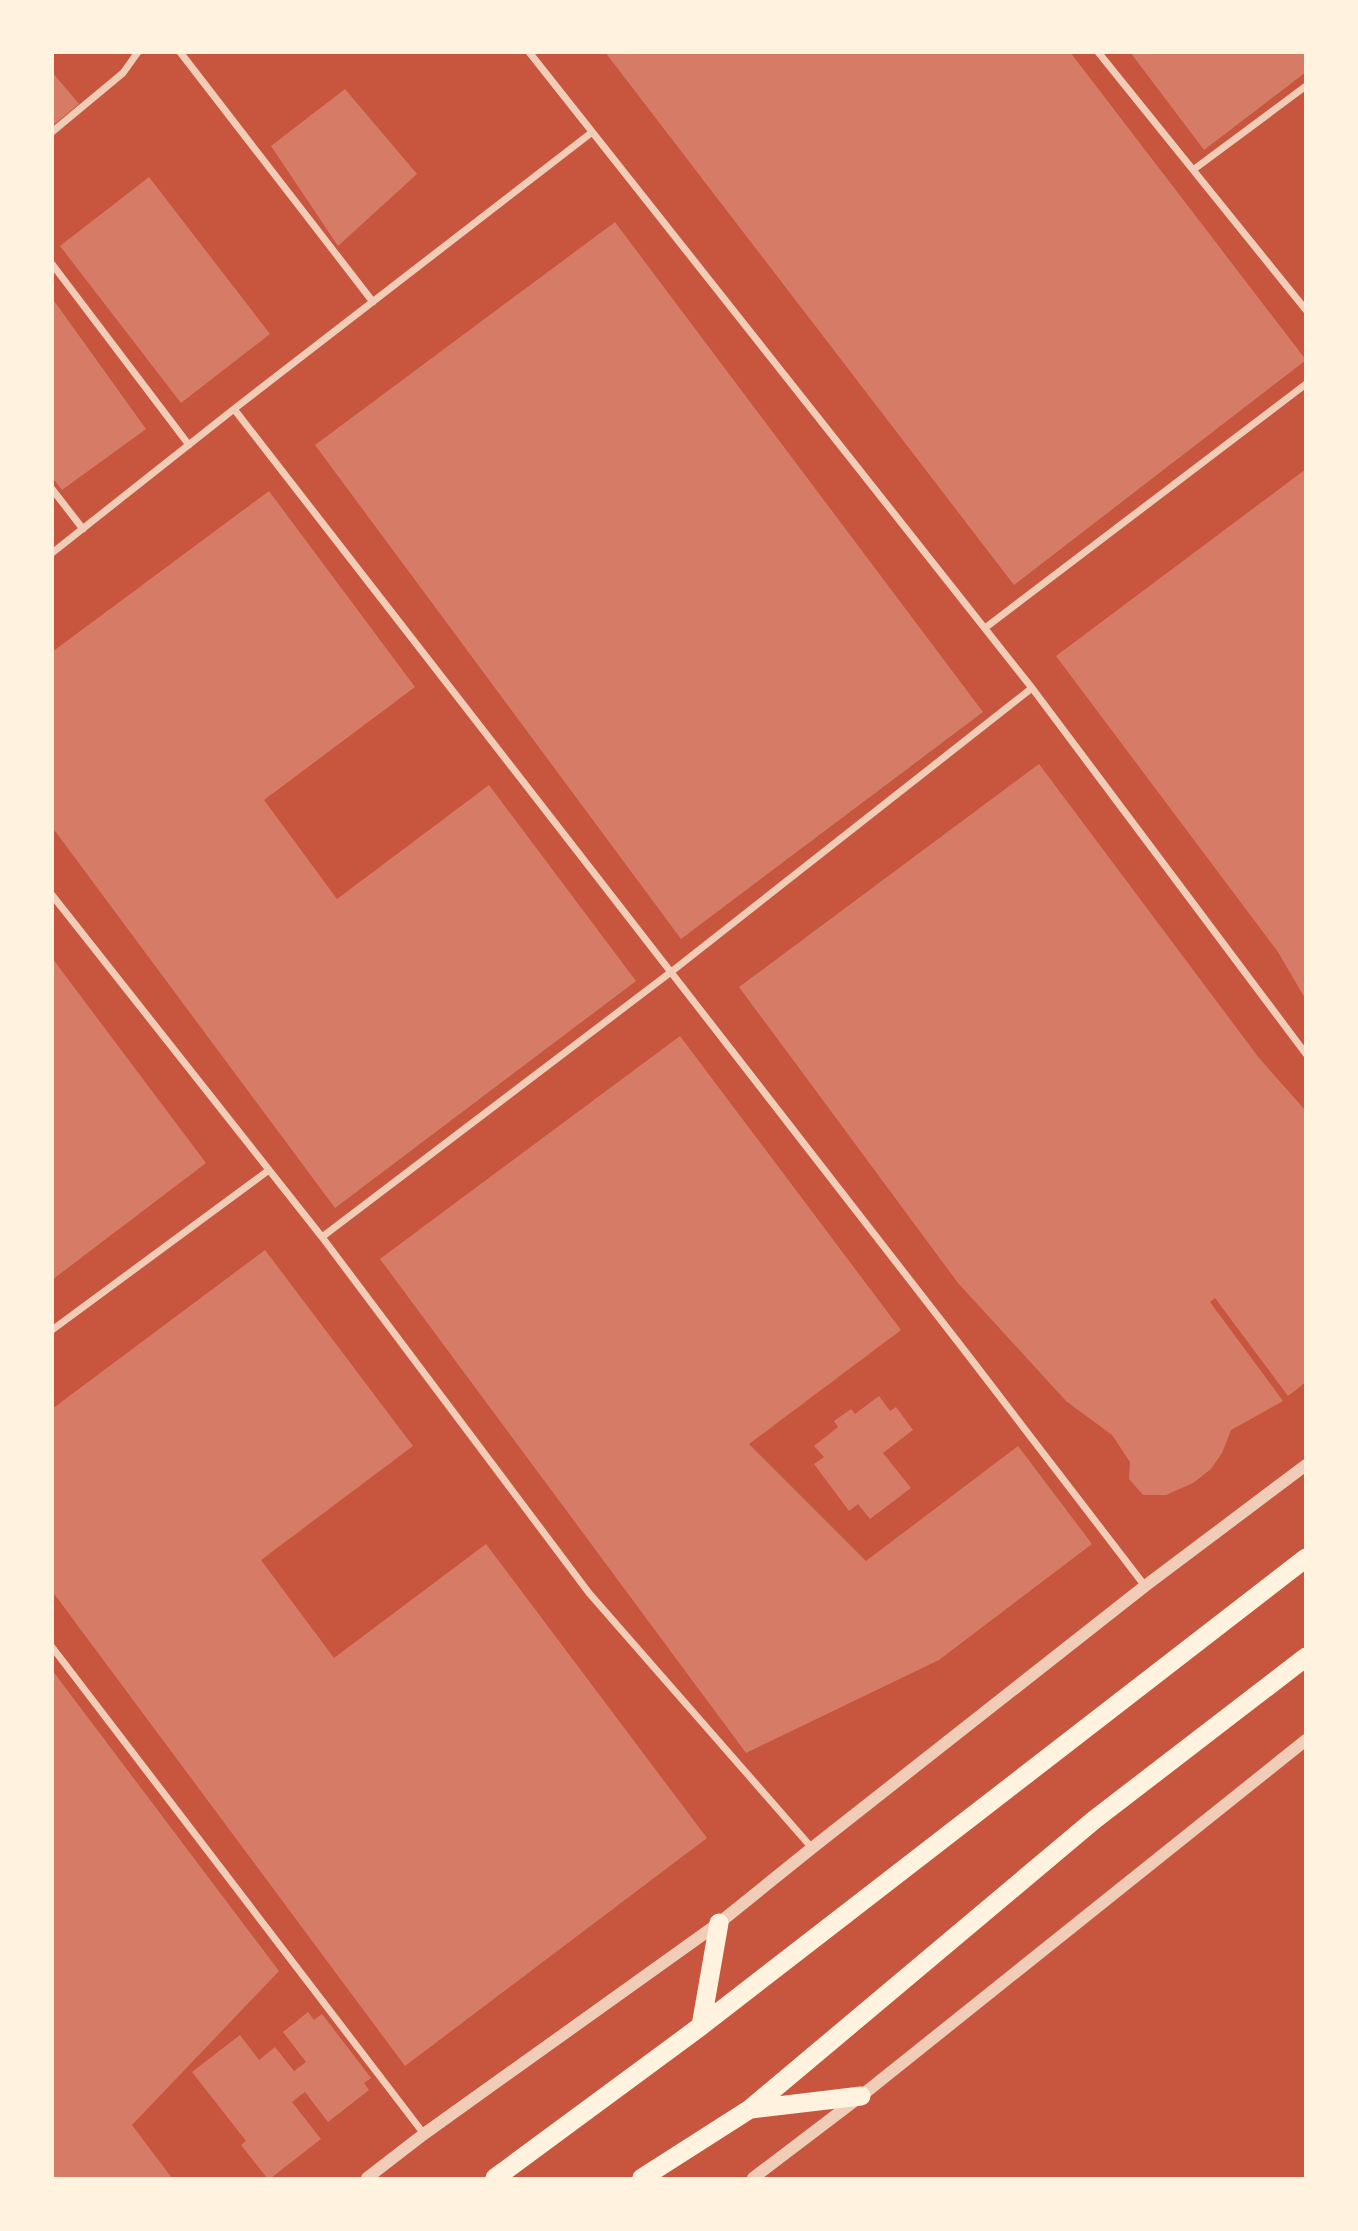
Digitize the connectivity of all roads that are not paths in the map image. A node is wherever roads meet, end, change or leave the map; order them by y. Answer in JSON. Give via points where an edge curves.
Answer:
{"nodes":[{"id":1,"x":138,"y":52,"type":"edge"},
{"id":2,"x":180,"y":52,"type":"edge"},
{"id":3,"x":529,"y":52,"type":"edge"},
{"id":4,"x":1098,"y":52,"type":"edge"},
{"id":5,"x":1306,"y":86,"type":"edge"},
{"id":6,"x":52,"y":132,"type":"edge"},
{"id":7,"x":591,"y":133,"type":"junction"},
{"id":8,"x":1193,"y":170,"type":"junction"},
{"id":9,"x":52,"y":264,"type":"edge"},
{"id":10,"x":373,"y":302,"type":"junction"},
{"id":11,"x":1306,"y":310,"type":"edge"},
{"id":12,"x":1306,"y":384,"type":"edge"},
{"id":13,"x":234,"y":409,"type":"junction"},
{"id":14,"x":189,"y":445,"type":"junction"},
{"id":15,"x":52,"y":489,"type":"edge"},
{"id":16,"x":83,"y":529,"type":"junction"},
{"id":17,"x":52,"y":553,"type":"edge"},
{"id":18,"x":985,"y":628,"type":"junction"},
{"id":19,"x":1032,"y":688,"type":"junction"},
{"id":20,"x":52,"y":895,"type":"edge"},
{"id":21,"x":671,"y":972,"type":"junction"},
{"id":22,"x":1306,"y":1054,"type":"edge"},
{"id":23,"x":269,"y":1170,"type":"junction"},
{"id":24,"x":322,"y":1237,"type":"junction"},
{"id":25,"x":52,"y":1330,"type":"edge"},
{"id":26,"x":1306,"y":1465,"type":"edge"},
{"id":27,"x":1306,"y":1558,"type":"edge"},
{"id":28,"x":1144,"y":1586,"type":"junction"},
{"id":29,"x":52,"y":1647,"type":"edge"},
{"id":30,"x":1306,"y":1657,"type":"edge"},
{"id":31,"x":1306,"y":1740,"type":"edge"},
{"id":32,"x":812,"y":1848,"type":"junction"},
{"id":33,"x":719,"y":1923,"type":"junction"},
{"id":34,"x":701,"y":2026,"type":"junction"},
{"id":35,"x":861,"y":2096,"type":"junction"},
{"id":36,"x":750,"y":2109,"type":"junction"},
{"id":37,"x":424,"y":2134,"type":"junction"},
{"id":38,"x":367,"y":2179,"type":"edge"},
{"id":39,"x":495,"y":2179,"type":"edge"},
{"id":40,"x":642,"y":2179,"type":"edge"},
{"id":41,"x":753,"y":2179,"type":"edge"}],
"edges":[{"from":1,"to":6,"type":"street","via":[[123,73]]},
{"from":2,"to":10,"type":"street"},
{"from":3,"to":7,"type":"street"},
{"from":4,"to":8,"type":"street"},
{"from":5,"to":8,"type":"street"},
{"from":7,"to":10,"type":"street"},
{"from":7,"to":18,"type":"street"},
{"from":8,"to":11,"type":"street"},
{"from":9,"to":14,"type":"street"},
{"from":10,"to":13,"type":"street"},
{"from":12,"to":18,"type":"street"},
{"from":13,"to":14,"type":"street"},
{"from":13,"to":21,"type":"street"},
{"from":14,"to":16,"type":"street"},
{"from":15,"to":16,"type":"street"},
{"from":16,"to":17,"type":"street"},
{"from":18,"to":19,"type":"street"},
{"from":19,"to":21,"type":"street"},
{"from":19,"to":22,"type":"street"},
{"from":20,"to":23,"type":"street"},
{"from":21,"to":24,"type":"street"},
{"from":21,"to":28,"type":"street"},
{"from":23,"to":24,"type":"street"},
{"from":23,"to":25,"type":"street"},
{"from":24,"to":32,"type":"street","via":[[589,1593]]},
{"from":26,"to":28,"type":"street"},
{"from":27,"to":34,"type":"highway"},
{"from":28,"to":32,"type":"street"},
{"from":29,"to":37,"type":"street"},
{"from":30,"to":36,"type":"highway","via":[[1094,1820]]},
{"from":31,"to":35,"type":"street"},
{"from":32,"to":33,"type":"street"},
{"from":33,"to":34,"type":"highway"},
{"from":33,"to":37,"type":"street"},
{"from":34,"to":39,"type":"highway"},
{"from":35,"to":36,"type":"highway"},
{"from":35,"to":41,"type":"street"},
{"from":36,"to":40,"type":"highway"},
{"from":37,"to":38,"type":"street"}]}
